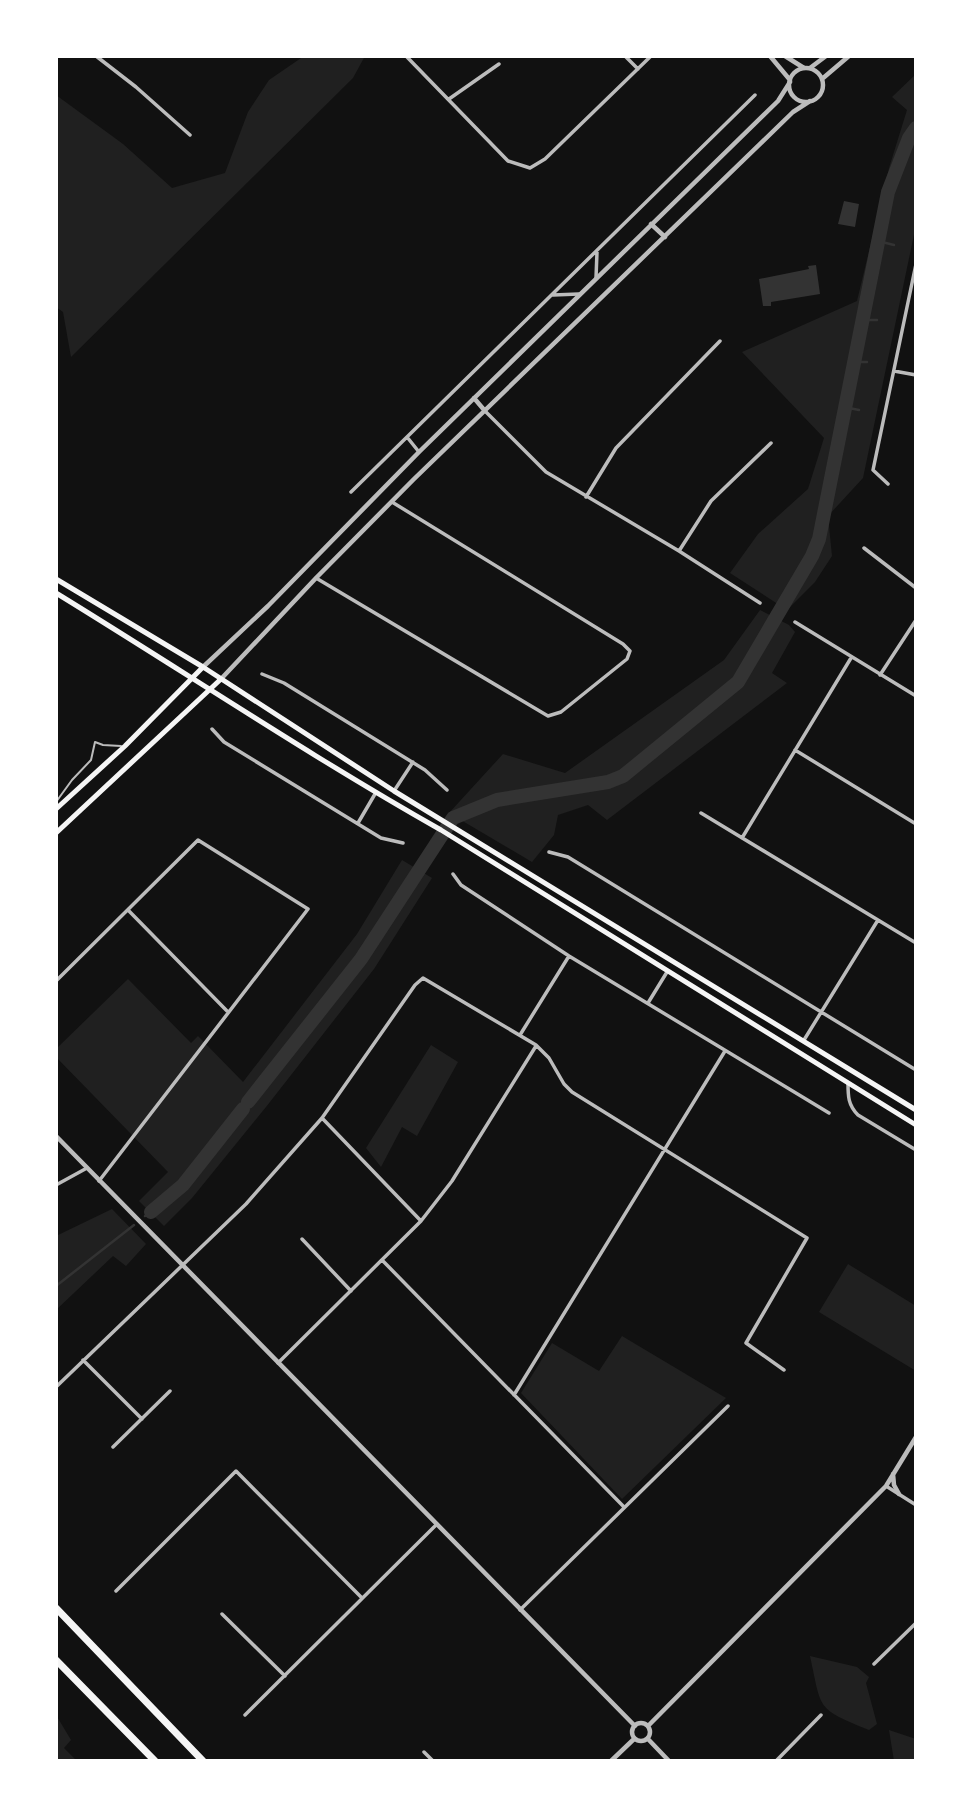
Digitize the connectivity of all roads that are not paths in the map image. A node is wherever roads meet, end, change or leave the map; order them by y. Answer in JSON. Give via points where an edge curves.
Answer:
{"nodes":[{"id":1,"x":96,"y":56,"type":"edge"},
{"id":2,"x":406,"y":56,"type":"edge"},
{"id":3,"x":625,"y":56,"type":"edge"},
{"id":4,"x":651,"y":56,"type":"edge"},
{"id":5,"x":771,"y":56,"type":"edge"},
{"id":6,"x":785,"y":56,"type":"edge"},
{"id":7,"x":826,"y":56,"type":"edge"},
{"id":8,"x":849,"y":56,"type":"edge"},
{"id":9,"x":499,"y":64,"type":"dead end"},
{"id":10,"x":807,"y":68,"type":"junction"},
{"id":11,"x":638,"y":69,"type":"junction"},
{"id":12,"x":822,"y":79,"type":"junction"},
{"id":13,"x":790,"y":81,"type":"junction"},
{"id":14,"x":755,"y":95,"type":"dead end"},
{"id":15,"x":449,"y":99,"type":"junction"},
{"id":16,"x":810,"y":101,"type":"junction"},
{"id":17,"x":190,"y":135,"type":"dead end"},
{"id":18,"x":651,"y":224,"type":"junction"},
{"id":19,"x":664,"y":237,"type":"junction"},
{"id":20,"x":597,"y":251,"type":"junction"},
{"id":21,"x":916,"y":264,"type":"edge"},
{"id":22,"x":596,"y":278,"type":"junction"},
{"id":23,"x":579,"y":295,"type":"junction"},
{"id":24,"x":551,"y":296,"type":"junction"},
{"id":25,"x":720,"y":341,"type":"dead end"},
{"id":26,"x":894,"y":371,"type":"junction"},
{"id":27,"x":916,"y":375,"type":"edge"},
{"id":28,"x":474,"y":398,"type":"junction"},
{"id":29,"x":485,"y":411,"type":"junction"},
{"id":30,"x":407,"y":437,"type":"junction"},
{"id":31,"x":771,"y":443,"type":"dead end"},
{"id":32,"x":419,"y":452,"type":"junction"},
{"id":33,"x":888,"y":484,"type":"dead end"},
{"id":34,"x":351,"y":492,"type":"dead end"},
{"id":35,"x":586,"y":497,"type":"junction"},
{"id":36,"x":392,"y":502,"type":"junction"},
{"id":37,"x":864,"y":548,"type":"dead end"},
{"id":38,"x":680,"y":551,"type":"junction"},
{"id":39,"x":316,"y":578,"type":"junction"},
{"id":40,"x":56,"y":579,"type":"edge"},
{"id":41,"x":916,"y":588,"type":"edge"},
{"id":42,"x":56,"y":593,"type":"edge"},
{"id":43,"x":760,"y":603,"type":"dead end"},
{"id":44,"x":916,"y":620,"type":"edge"},
{"id":45,"x":795,"y":622,"type":"dead end"},
{"id":46,"x":851,"y":658,"type":"junction"},
{"id":47,"x":203,"y":667,"type":"junction"},
{"id":48,"x":262,"y":674,"type":"dead end"},
{"id":49,"x":880,"y":675,"type":"junction"},
{"id":50,"x":221,"y":679,"type":"junction"},
{"id":51,"x":191,"y":680,"type":"junction"},
{"id":52,"x":208,"y":690,"type":"junction"},
{"id":53,"x":916,"y":696,"type":"edge"},
{"id":54,"x":212,"y":729,"type":"dead end"},
{"id":55,"x":125,"y":746,"type":"junction"},
{"id":56,"x":795,"y":750,"type":"junction"},
{"id":57,"x":413,"y":762,"type":"junction"},
{"id":58,"x":382,"y":783,"type":"junction"},
{"id":59,"x":447,"y":789,"type":"dead end"},
{"id":60,"x":394,"y":791,"type":"junction"},
{"id":61,"x":375,"y":794,"type":"junction"},
{"id":62,"x":388,"y":801,"type":"junction"},
{"id":63,"x":56,"y":802,"type":"edge"},
{"id":64,"x":56,"y":808,"type":"edge"},
{"id":65,"x":701,"y":813,"type":"dead end"},
{"id":66,"x":358,"y":823,"type":"junction"},
{"id":67,"x":916,"y":824,"type":"edge"},
{"id":68,"x":56,"y":833,"type":"edge"},
{"id":69,"x":742,"y":838,"type":"junction"},
{"id":70,"x":403,"y":843,"type":"dead end"},
{"id":71,"x":549,"y":852,"type":"dead end"},
{"id":72,"x":453,"y":874,"type":"dead end"},
{"id":73,"x":129,"y":911,"type":"junction"},
{"id":74,"x":877,"y":920,"type":"junction"},
{"id":75,"x":916,"y":943,"type":"edge"},
{"id":76,"x":569,"y":956,"type":"junction"},
{"id":77,"x":672,"y":961,"type":"junction"},
{"id":78,"x":668,"y":971,"type":"junction"},
{"id":79,"x":56,"y":981,"type":"edge"},
{"id":80,"x":648,"y":1003,"type":"junction"},
{"id":81,"x":821,"y":1011,"type":"junction"},
{"id":82,"x":228,"y":1012,"type":"junction"},
{"id":83,"x":520,"y":1035,"type":"junction"},
{"id":84,"x":804,"y":1040,"type":"junction"},
{"id":85,"x":536,"y":1045,"type":"junction"},
{"id":86,"x":796,"y":1048,"type":"junction"},
{"id":87,"x":726,"y":1050,"type":"junction"},
{"id":88,"x":916,"y":1070,"type":"edge"},
{"id":89,"x":848,"y":1083,"type":"junction"},
{"id":90,"x":916,"y":1110,"type":"edge"},
{"id":91,"x":829,"y":1113,"type":"dead end"},
{"id":92,"x":322,"y":1118,"type":"junction"},
{"id":93,"x":916,"y":1125,"type":"edge"},
{"id":94,"x":56,"y":1136,"type":"edge"},
{"id":95,"x":665,"y":1149,"type":"junction"},
{"id":96,"x":916,"y":1150,"type":"edge"},
{"id":97,"x":87,"y":1168,"type":"junction"},
{"id":98,"x":99,"y":1181,"type":"junction"},
{"id":99,"x":56,"y":1185,"type":"edge"},
{"id":100,"x":421,"y":1220,"type":"junction"},
{"id":101,"x":302,"y":1239,"type":"dead end"},
{"id":102,"x":382,"y":1260,"type":"junction"},
{"id":103,"x":182,"y":1265,"type":"junction"},
{"id":104,"x":351,"y":1291,"type":"junction"},
{"id":105,"x":83,"y":1360,"type":"junction"},
{"id":106,"x":278,"y":1363,"type":"junction"},
{"id":107,"x":784,"y":1370,"type":"dead end"},
{"id":108,"x":56,"y":1387,"type":"edge"},
{"id":109,"x":170,"y":1391,"type":"dead end"},
{"id":110,"x":514,"y":1395,"type":"junction"},
{"id":111,"x":728,"y":1406,"type":"dead end"},
{"id":112,"x":142,"y":1419,"type":"junction"},
{"id":113,"x":916,"y":1437,"type":"edge"},
{"id":114,"x":113,"y":1447,"type":"dead end"},
{"id":115,"x":893,"y":1473,"type":"junction"},
{"id":116,"x":886,"y":1486,"type":"junction"},
{"id":117,"x":899,"y":1494,"type":"junction"},
{"id":118,"x":916,"y":1505,"type":"edge"},
{"id":119,"x":624,"y":1507,"type":"junction"},
{"id":120,"x":437,"y":1524,"type":"junction"},
{"id":121,"x":116,"y":1591,"type":"dead end"},
{"id":122,"x":362,"y":1598,"type":"junction"},
{"id":123,"x":56,"y":1602,"type":"edge"},
{"id":124,"x":56,"y":1608,"type":"edge"},
{"id":125,"x":520,"y":1610,"type":"junction"},
{"id":126,"x":222,"y":1614,"type":"dead end"},
{"id":127,"x":71,"y":1623,"type":"junction"},
{"id":128,"x":916,"y":1623,"type":"edge"},
{"id":129,"x":56,"y":1662,"type":"edge"},
{"id":130,"x":874,"y":1664,"type":"dead end"},
{"id":131,"x":285,"y":1676,"type":"junction"},
{"id":132,"x":245,"y":1715,"type":"dead end"},
{"id":133,"x":821,"y":1715,"type":"dead end"},
{"id":134,"x":635,"y":1726,"type":"junction"},
{"id":135,"x":648,"y":1726,"type":"junction"},
{"id":136,"x":634,"y":1739,"type":"junction"},
{"id":137,"x":648,"y":1739,"type":"junction"},
{"id":138,"x":425,"y":1752,"type":"dead end"},
{"id":139,"x":155,"y":1761,"type":"edge"},
{"id":140,"x":203,"y":1761,"type":"edge"},
{"id":141,"x":433,"y":1761,"type":"edge"},
{"id":142,"x":611,"y":1761,"type":"edge"},
{"id":143,"x":669,"y":1761,"type":"edge"},
{"id":144,"x":776,"y":1761,"type":"edge"}],
"edges":[{"from":1,"to":17,"type":"street"},
{"from":2,"to":15,"type":"street"},
{"from":3,"to":11,"type":"street"},
{"from":4,"to":11,"type":"street"},
{"from":5,"to":13,"type":"street"},
{"from":6,"to":10,"type":"street"},
{"from":7,"to":10,"type":"street"},
{"from":8,"to":12,"type":"street"},
{"from":9,"to":15,"type":"street"},
{"from":10,"to":12,"type":"street"},
{"from":10,"to":13,"type":"street","via":[[796,72]]},
{"from":11,"to":15,"type":"street","via":[[545,159],[530,168],[508,161]]},
{"from":12,"to":16,"type":"street","via":[[820,95]]},
{"from":13,"to":16,"type":"street","via":[[795,97]]},
{"from":13,"to":18,"type":"street","via":[[778,102]]},
{"from":14,"to":20,"type":"street"},
{"from":16,"to":19,"type":"street","via":[[793,111]]},
{"from":18,"to":19,"type":"street"},
{"from":18,"to":22,"type":"street"},
{"from":19,"to":29,"type":"street"},
{"from":20,"to":22,"type":"street"},
{"from":20,"to":24,"type":"street"},
{"from":21,"to":26,"type":"street"},
{"from":22,"to":23,"type":"street"},
{"from":23,"to":24,"type":"street"},
{"from":23,"to":28,"type":"street"},
{"from":24,"to":30,"type":"street"},
{"from":25,"to":35,"type":"street","via":[[616,448]]},
{"from":26,"to":27,"type":"street"},
{"from":26,"to":33,"type":"street","via":[[873,470]]},
{"from":28,"to":29,"type":"street"},
{"from":28,"to":32,"type":"street"},
{"from":29,"to":35,"type":"street","via":[[537,464]]},
{"from":29,"to":36,"type":"street"},
{"from":30,"to":32,"type":"street"},
{"from":30,"to":34,"type":"street"},
{"from":31,"to":38,"type":"street","via":[[711,501]]},
{"from":32,"to":47,"type":"street"},
{"from":35,"to":38,"type":"street"},
{"from":36,"to":39,"type":"street"},
{"from":36,"to":39,"type":"street","via":[[623,644],[630,650],[628,659],[561,712],[548,716]]},
{"from":37,"to":41,"type":"street"},
{"from":38,"to":43,"type":"street"},
{"from":39,"to":50,"type":"street"},
{"from":40,"to":47,"type":"main road"},
{"from":42,"to":51,"type":"main road"},
{"from":44,"to":49,"type":"street"},
{"from":45,"to":46,"type":"street"},
{"from":46,"to":49,"type":"street"},
{"from":46,"to":56,"type":"street"},
{"from":47,"to":50,"type":"main road"},
{"from":47,"to":51,"type":"main road"},
{"from":48,"to":57,"type":"street"},
{"from":49,"to":53,"type":"street"},
{"from":50,"to":52,"type":"main road"},
{"from":50,"to":58,"type":"main road"},
{"from":51,"to":52,"type":"main road"},
{"from":51,"to":55,"type":"main road"},
{"from":52,"to":61,"type":"main road"},
{"from":52,"to":68,"type":"main road"},
{"from":54,"to":66,"type":"street","via":[[224,741]]},
{"from":55,"to":63,"type":"lane","via":[[94,742],[91,760]]},
{"from":55,"to":64,"type":"main road"},
{"from":56,"to":67,"type":"street"},
{"from":56,"to":69,"type":"street"},
{"from":57,"to":59,"type":"street"},
{"from":57,"to":60,"type":"street"},
{"from":58,"to":60,"type":"main road"},
{"from":58,"to":61,"type":"main road"},
{"from":60,"to":62,"type":"main road"},
{"from":60,"to":77,"type":"main road"},
{"from":61,"to":62,"type":"main road"},
{"from":61,"to":66,"type":"street"},
{"from":62,"to":78,"type":"main road"},
{"from":65,"to":69,"type":"street"},
{"from":66,"to":70,"type":"street","via":[[389,841]]},
{"from":69,"to":74,"type":"street"},
{"from":71,"to":81,"type":"street","via":[[568,857]]},
{"from":72,"to":76,"type":"street","via":[[461,885]]},
{"from":73,"to":79,"type":"street"},
{"from":73,"to":82,"type":"street"},
{"from":73,"to":82,"type":"street","via":[[198,840],[308,909]]},
{"from":74,"to":75,"type":"street"},
{"from":74,"to":81,"type":"street"},
{"from":76,"to":80,"type":"street"},
{"from":76,"to":83,"type":"street"},
{"from":77,"to":78,"type":"main road"},
{"from":77,"to":84,"type":"main road"},
{"from":78,"to":80,"type":"street"},
{"from":78,"to":86,"type":"main road"},
{"from":80,"to":87,"type":"street"},
{"from":81,"to":84,"type":"street"},
{"from":81,"to":88,"type":"street"},
{"from":82,"to":98,"type":"street"},
{"from":83,"to":85,"type":"street"},
{"from":83,"to":92,"type":"street","via":[[423,978]]},
{"from":84,"to":86,"type":"main road"},
{"from":84,"to":90,"type":"main road"},
{"from":85,"to":95,"type":"street","via":[[572,1092]]},
{"from":85,"to":100,"type":"street","via":[[452,1181]]},
{"from":86,"to":89,"type":"main road"},
{"from":87,"to":91,"type":"street"},
{"from":87,"to":95,"type":"street"},
{"from":89,"to":93,"type":"main road"},
{"from":89,"to":96,"type":"street","via":[[848,1098],[858,1115]]},
{"from":92,"to":100,"type":"street"},
{"from":92,"to":103,"type":"street","via":[[246,1204]]},
{"from":94,"to":97,"type":"street"},
{"from":95,"to":107,"type":"street","via":[[807,1238],[747,1343]]},
{"from":95,"to":110,"type":"street"},
{"from":97,"to":98,"type":"street"},
{"from":97,"to":99,"type":"street"},
{"from":98,"to":103,"type":"street"},
{"from":100,"to":102,"type":"street"},
{"from":101,"to":104,"type":"street"},
{"from":102,"to":104,"type":"street"},
{"from":102,"to":110,"type":"street"},
{"from":103,"to":105,"type":"street"},
{"from":103,"to":106,"type":"street"},
{"from":104,"to":106,"type":"street"},
{"from":105,"to":108,"type":"street"},
{"from":105,"to":112,"type":"street"},
{"from":106,"to":120,"type":"street"},
{"from":109,"to":112,"type":"street"},
{"from":110,"to":119,"type":"street"},
{"from":111,"to":119,"type":"street"},
{"from":112,"to":114,"type":"street"},
{"from":113,"to":115,"type":"street"},
{"from":115,"to":116,"type":"street"},
{"from":115,"to":117,"type":"street"},
{"from":116,"to":117,"type":"street"},
{"from":116,"to":135,"type":"street"},
{"from":117,"to":118,"type":"street"},
{"from":119,"to":125,"type":"street"},
{"from":120,"to":122,"type":"street"},
{"from":120,"to":125,"type":"street"},
{"from":121,"to":122,"type":"street","via":[[236,1471]]},
{"from":122,"to":131,"type":"street"},
{"from":123,"to":127,"type":"highway"},
{"from":124,"to":127,"type":"highway"},
{"from":125,"to":134,"type":"street"},
{"from":126,"to":131,"type":"street"},
{"from":127,"to":140,"type":"highway"},
{"from":128,"to":130,"type":"street"},
{"from":129,"to":139,"type":"highway"},
{"from":131,"to":132,"type":"street"},
{"from":133,"to":144,"type":"street"},
{"from":134,"to":135,"type":"street"},
{"from":134,"to":136,"type":"street"},
{"from":135,"to":137,"type":"street"},
{"from":136,"to":137,"type":"street"},
{"from":136,"to":142,"type":"street"},
{"from":137,"to":143,"type":"street"},
{"from":138,"to":141,"type":"street"}]}
